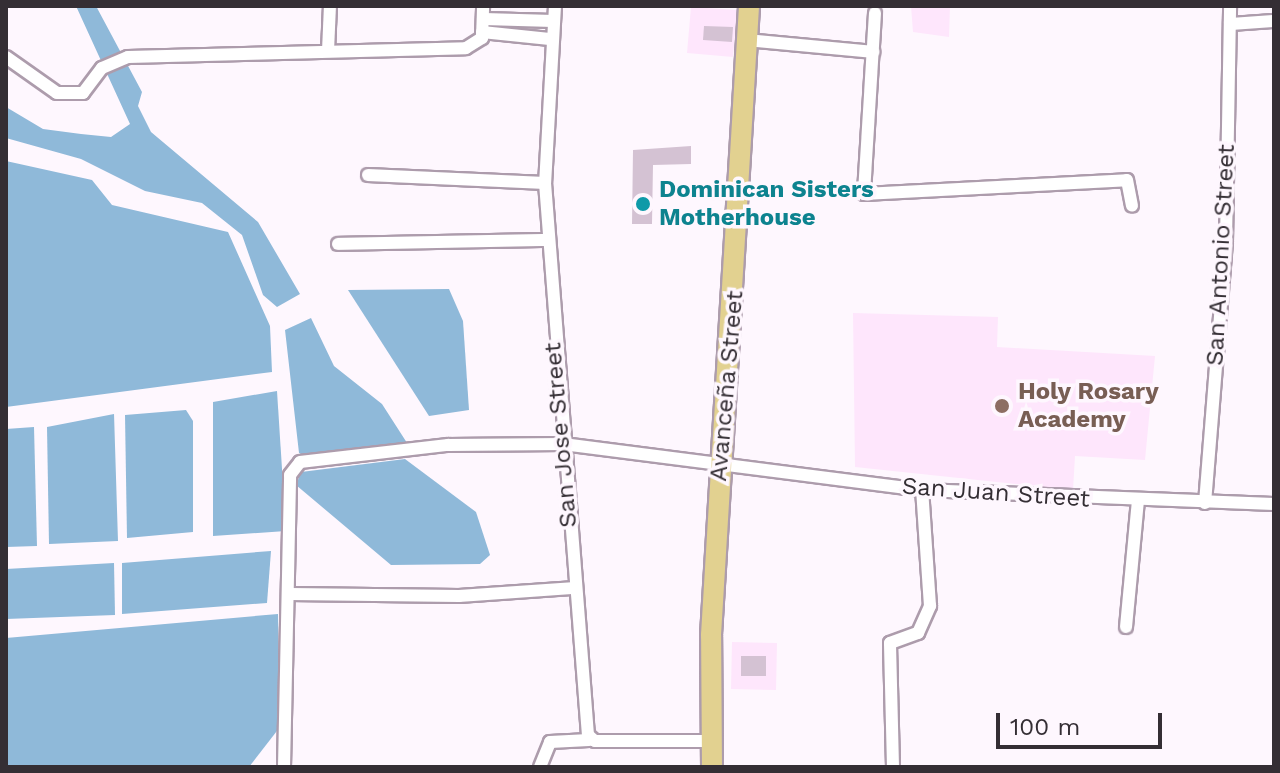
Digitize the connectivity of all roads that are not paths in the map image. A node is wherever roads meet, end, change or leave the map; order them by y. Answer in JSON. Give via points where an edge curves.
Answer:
{"nodes":[{"id":1,"x":330,"y":6,"type":"edge"},
{"id":2,"x":555,"y":6,"type":"edge"},
{"id":3,"x":749,"y":6,"type":"edge"},
{"id":4,"x":1230,"y":6,"type":"edge"},
{"id":5,"x":875,"y":13,"type":"dead end"},
{"id":6,"x":483,"y":19,"type":"edge"},
{"id":7,"x":553,"y":21,"type":"junction"},
{"id":8,"x":1274,"y":21,"type":"edge"},
{"id":9,"x":1230,"y":24,"type":"junction"},
{"id":10,"x":550,"y":39,"type":"junction"},
{"id":11,"x":747,"y":40,"type":"junction"},
{"id":12,"x":328,"y":51,"type":"junction"},
{"id":13,"x":873,"y":52,"type":"junction"},
{"id":14,"x":6,"y":57,"type":"edge"},
{"id":15,"x":368,"y":175,"type":"dead end"},
{"id":16,"x":545,"y":183,"type":"junction"},
{"id":17,"x":1132,"y":206,"type":"dead end"},
{"id":18,"x":549,"y":240,"type":"junction"},
{"id":19,"x":338,"y":244,"type":"dead end"},
{"id":20,"x":563,"y":444,"type":"junction"},
{"id":21,"x":720,"y":467,"type":"junction"},
{"id":22,"x":922,"y":490,"type":"junction"},
{"id":23,"x":1138,"y":501,"type":"junction"},
{"id":24,"x":1205,"y":503,"type":"junction"},
{"id":25,"x":1274,"y":504,"type":"edge"},
{"id":26,"x":572,"y":588,"type":"junction"},
{"id":27,"x":290,"y":594,"type":"junction"},
{"id":28,"x":1126,"y":627,"type":"dead end"},
{"id":29,"x":589,"y":740,"type":"junction"},
{"id":30,"x":712,"y":741,"type":"junction"},
{"id":31,"x":284,"y":767,"type":"edge"},
{"id":32,"x":540,"y":767,"type":"edge"},
{"id":33,"x":712,"y":767,"type":"edge"},
{"id":34,"x":893,"y":767,"type":"edge"}],
"edges":[{"from":1,"to":12,"type":"street"},
{"from":2,"to":7,"type":"street","name":"San Jose Street"},
{"from":3,"to":11,"type":"main road","name":"Avanceña Street"},
{"from":4,"to":9,"type":"street","name":"San Antonio Street"},
{"from":5,"to":13,"type":"street"},
{"from":6,"to":7,"type":"street"},
{"from":6,"to":10,"type":"street"},
{"from":6,"to":12,"type":"street","via":[[466,48]]},
{"from":7,"to":10,"type":"street","name":"San Jose Street"},
{"from":8,"to":9,"type":"street"},
{"from":9,"to":24,"type":"street","name":"San Antonio Street","via":[[1226,241]]},
{"from":10,"to":16,"type":"street","name":"San Jose Street"},
{"from":11,"to":13,"type":"street"},
{"from":11,"to":21,"type":"main road","name":"Avanceña Street"},
{"from":12,"to":14,"type":"street","via":[[128,57],[102,68],[83,93],[57,93]]},
{"from":13,"to":17,"type":"street","via":[[864,194],[1127,180]]},
{"from":15,"to":16,"type":"street"},
{"from":16,"to":18,"type":"street","name":"San Jose Street"},
{"from":18,"to":19,"type":"street"},
{"from":18,"to":20,"type":"street","name":"San Jose Street"},
{"from":20,"to":21,"type":"street","name":"San Juan Street"},
{"from":20,"to":26,"type":"street","name":"San Jose Street"},
{"from":20,"to":27,"type":"street","name":"San Juan Street","via":[[448,445],[295,464]]},
{"from":21,"to":22,"type":"street","name":"San Juan Street"},
{"from":21,"to":30,"type":"main road","name":"Avanceña Street"},
{"from":22,"to":23,"type":"street","name":"San Juan Street"},
{"from":22,"to":34,"type":"street","via":[[930,606],[918,633],[890,643]]},
{"from":23,"to":24,"type":"street","name":"San Juan Street"},
{"from":23,"to":28,"type":"street"},
{"from":24,"to":25,"type":"street","name":"San Juan Street"},
{"from":26,"to":27,"type":"street","via":[[459,596]]},
{"from":26,"to":29,"type":"street","name":"San Jose Street"},
{"from":27,"to":31,"type":"street"},
{"from":29,"to":30,"type":"street"},
{"from":29,"to":32,"type":"street","via":[[550,742]]},
{"from":30,"to":33,"type":"main road","name":"Avanceña Street"}]}
